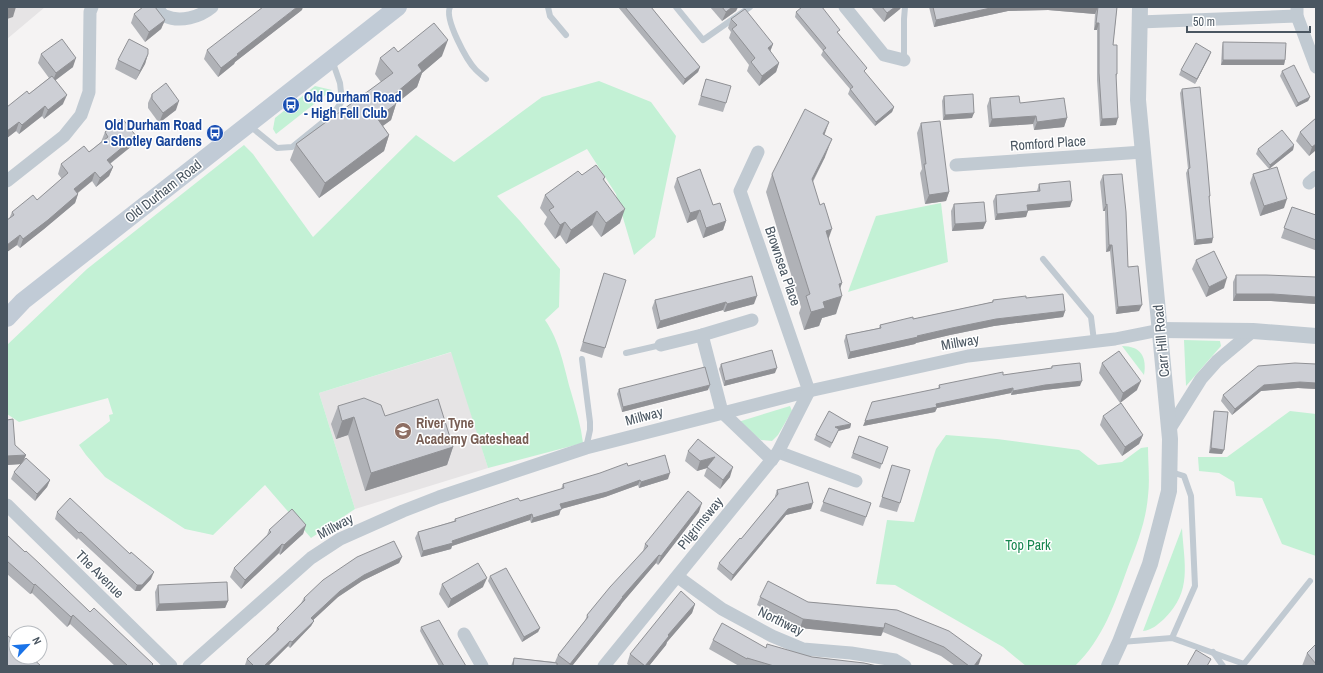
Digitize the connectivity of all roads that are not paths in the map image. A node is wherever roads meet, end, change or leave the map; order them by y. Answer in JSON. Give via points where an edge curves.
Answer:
{"nodes":[{"id":1,"x":92,"y":7,"type":"edge"},
{"id":2,"x":156,"y":7,"type":"edge"},
{"id":3,"x":212,"y":7,"type":"edge"},
{"id":4,"x":398,"y":7,"type":"edge"},
{"id":5,"x":450,"y":7,"type":"edge"},
{"id":6,"x":548,"y":7,"type":"edge"},
{"id":7,"x":676,"y":7,"type":"edge"},
{"id":8,"x":750,"y":7,"type":"edge"},
{"id":9,"x":845,"y":7,"type":"edge"},
{"id":10,"x":905,"y":7,"type":"edge"},
{"id":11,"x":1297,"y":11,"type":"edge"},
{"id":12,"x":1139,"y":14,"type":"edge"},
{"id":13,"x":566,"y":35,"type":"dead end"},
{"id":14,"x":332,"y":59,"type":"junction"},
{"id":15,"x":904,"y":60,"type":"joint"},
{"id":16,"x":1316,"y":67,"type":"edge"},
{"id":17,"x":486,"y":79,"type":"dead end"},
{"id":18,"x":248,"y":124,"type":"junction"},
{"id":19,"x":758,"y":152,"type":"dead end"},
{"id":20,"x":1143,"y":152,"type":"junction"},
{"id":21,"x":956,"y":165,"type":"dead end"},
{"id":22,"x":7,"y":180,"type":"edge"},
{"id":23,"x":1043,"y":259,"type":"dead end"},
{"id":24,"x":7,"y":318,"type":"edge"},
{"id":25,"x":752,"y":320,"type":"dead end"},
{"id":26,"x":1160,"y":330,"type":"junction"},
{"id":27,"x":1253,"y":331,"type":"junction"},
{"id":28,"x":702,"y":335,"type":"junction"},
{"id":29,"x":1316,"y":336,"type":"edge"},
{"id":30,"x":1094,"y":341,"type":"junction"},
{"id":31,"x":661,"y":345,"type":"joint"},
{"id":32,"x":626,"y":353,"type":"dead end"},
{"id":33,"x":582,"y":359,"type":"dead end"},
{"id":34,"x":809,"y":391,"type":"junction"},
{"id":35,"x":722,"y":412,"type":"junction"},
{"id":36,"x":1169,"y":430,"type":"junction"},
{"id":37,"x":586,"y":448,"type":"junction"},
{"id":38,"x":775,"y":456,"type":"junction"},
{"id":39,"x":1170,"y":472,"type":"junction"},
{"id":40,"x":856,"y":481,"type":"dead end"},
{"id":41,"x":7,"y":505,"type":"edge"},
{"id":42,"x":678,"y":577,"type":"junction"},
{"id":43,"x":1310,"y":581,"type":"dead end"},
{"id":44,"x":464,"y":634,"type":"dead end"},
{"id":45,"x":1172,"y":638,"type":"junction"},
{"id":46,"x":1120,"y":642,"type":"junction"},
{"id":47,"x":1213,"y":652,"type":"junction"},
{"id":48,"x":171,"y":666,"type":"edge"},
{"id":49,"x":189,"y":666,"type":"edge"},
{"id":50,"x":482,"y":666,"type":"edge"},
{"id":51,"x":604,"y":666,"type":"edge"},
{"id":52,"x":905,"y":666,"type":"edge"},
{"id":53,"x":1109,"y":666,"type":"edge"},
{"id":54,"x":1223,"y":666,"type":"edge"}],
"edges":[{"from":1,"to":22,"type":"street","via":[[89,92],[81,116],[64,136]]},
{"from":2,"to":3,"type":"street","via":[[164,16],[183,20]]},
{"from":4,"to":14,"type":"main road","name":"Old Durham Road"},
{"from":5,"to":17,"type":"lane","via":[[448,18],[459,43],[476,70]]},
{"from":6,"to":13,"type":"lane","via":[[550,16]]},
{"from":7,"to":8,"type":"lane","via":[[703,40]]},
{"from":9,"to":15,"type":"street","via":[[884,55]]},
{"from":10,"to":15,"type":"lane"},
{"from":11,"to":12,"type":"street"},
{"from":11,"to":16,"type":"street"},
{"from":12,"to":20,"type":"street","name":"Carr Hill Road","via":[[1138,100]]},
{"from":14,"to":18,"type":"main road","name":"Old Durham Road"},
{"from":14,"to":18,"type":"lane","via":[[342,100],[334,113],[292,147],[277,148]]},
{"from":18,"to":24,"type":"main road","name":"Old Durham Road","via":[[23,301]]},
{"from":19,"to":34,"type":"street","name":"Brownsea Place","via":[[740,190]]},
{"from":20,"to":21,"type":"street","name":"Romford Place"},
{"from":20,"to":26,"type":"street","name":"Carr Hill Road"},
{"from":23,"to":30,"type":"lane","via":[[1091,317]]},
{"from":25,"to":28,"type":"street"},
{"from":26,"to":27,"type":"street"},
{"from":26,"to":30,"type":"street","name":"Millway"},
{"from":26,"to":36,"type":"street","name":"Carr Hill Road"},
{"from":27,"to":29,"type":"street"},
{"from":27,"to":36,"type":"street","via":[[1201,379]]},
{"from":28,"to":31,"type":"street"},
{"from":28,"to":35,"type":"street"},
{"from":30,"to":34,"type":"street","name":"Millway","via":[[968,356]]},
{"from":31,"to":32,"type":"lane"},
{"from":33,"to":37,"type":"lane","via":[[590,422]]},
{"from":34,"to":35,"type":"street","name":"Millway"},
{"from":34,"to":38,"type":"street","name":"Pilgrimsway"},
{"from":35,"to":37,"type":"street","name":"Millway"},
{"from":35,"to":38,"type":"street"},
{"from":36,"to":39,"type":"street","name":"Carr Hill Road"},
{"from":37,"to":49,"type":"street","name":"Millway","via":[[439,497],[340,539],[311,558]]},
{"from":38,"to":40,"type":"street"},
{"from":38,"to":42,"type":"street","name":"Pilgrimsway"},
{"from":39,"to":45,"type":"lane","via":[[1184,476],[1191,496],[1195,586]]},
{"from":39,"to":46,"type":"street","name":"Carr Hill Road","via":[[1170,492],[1150,564]]},
{"from":41,"to":48,"type":"street","name":"The Avenue"},
{"from":42,"to":51,"type":"street","name":"Pilgrimsway"},
{"from":42,"to":52,"type":"street","name":"Northway","via":[[722,609],[803,650],[851,653],[895,660]]},
{"from":43,"to":47,"type":"lane","via":[[1244,664]]},
{"from":44,"to":50,"type":"street"},
{"from":45,"to":46,"type":"lane"},
{"from":45,"to":47,"type":"lane"},
{"from":46,"to":53,"type":"street","name":"Carr Hill Road"},
{"from":47,"to":54,"type":"lane"}]}
